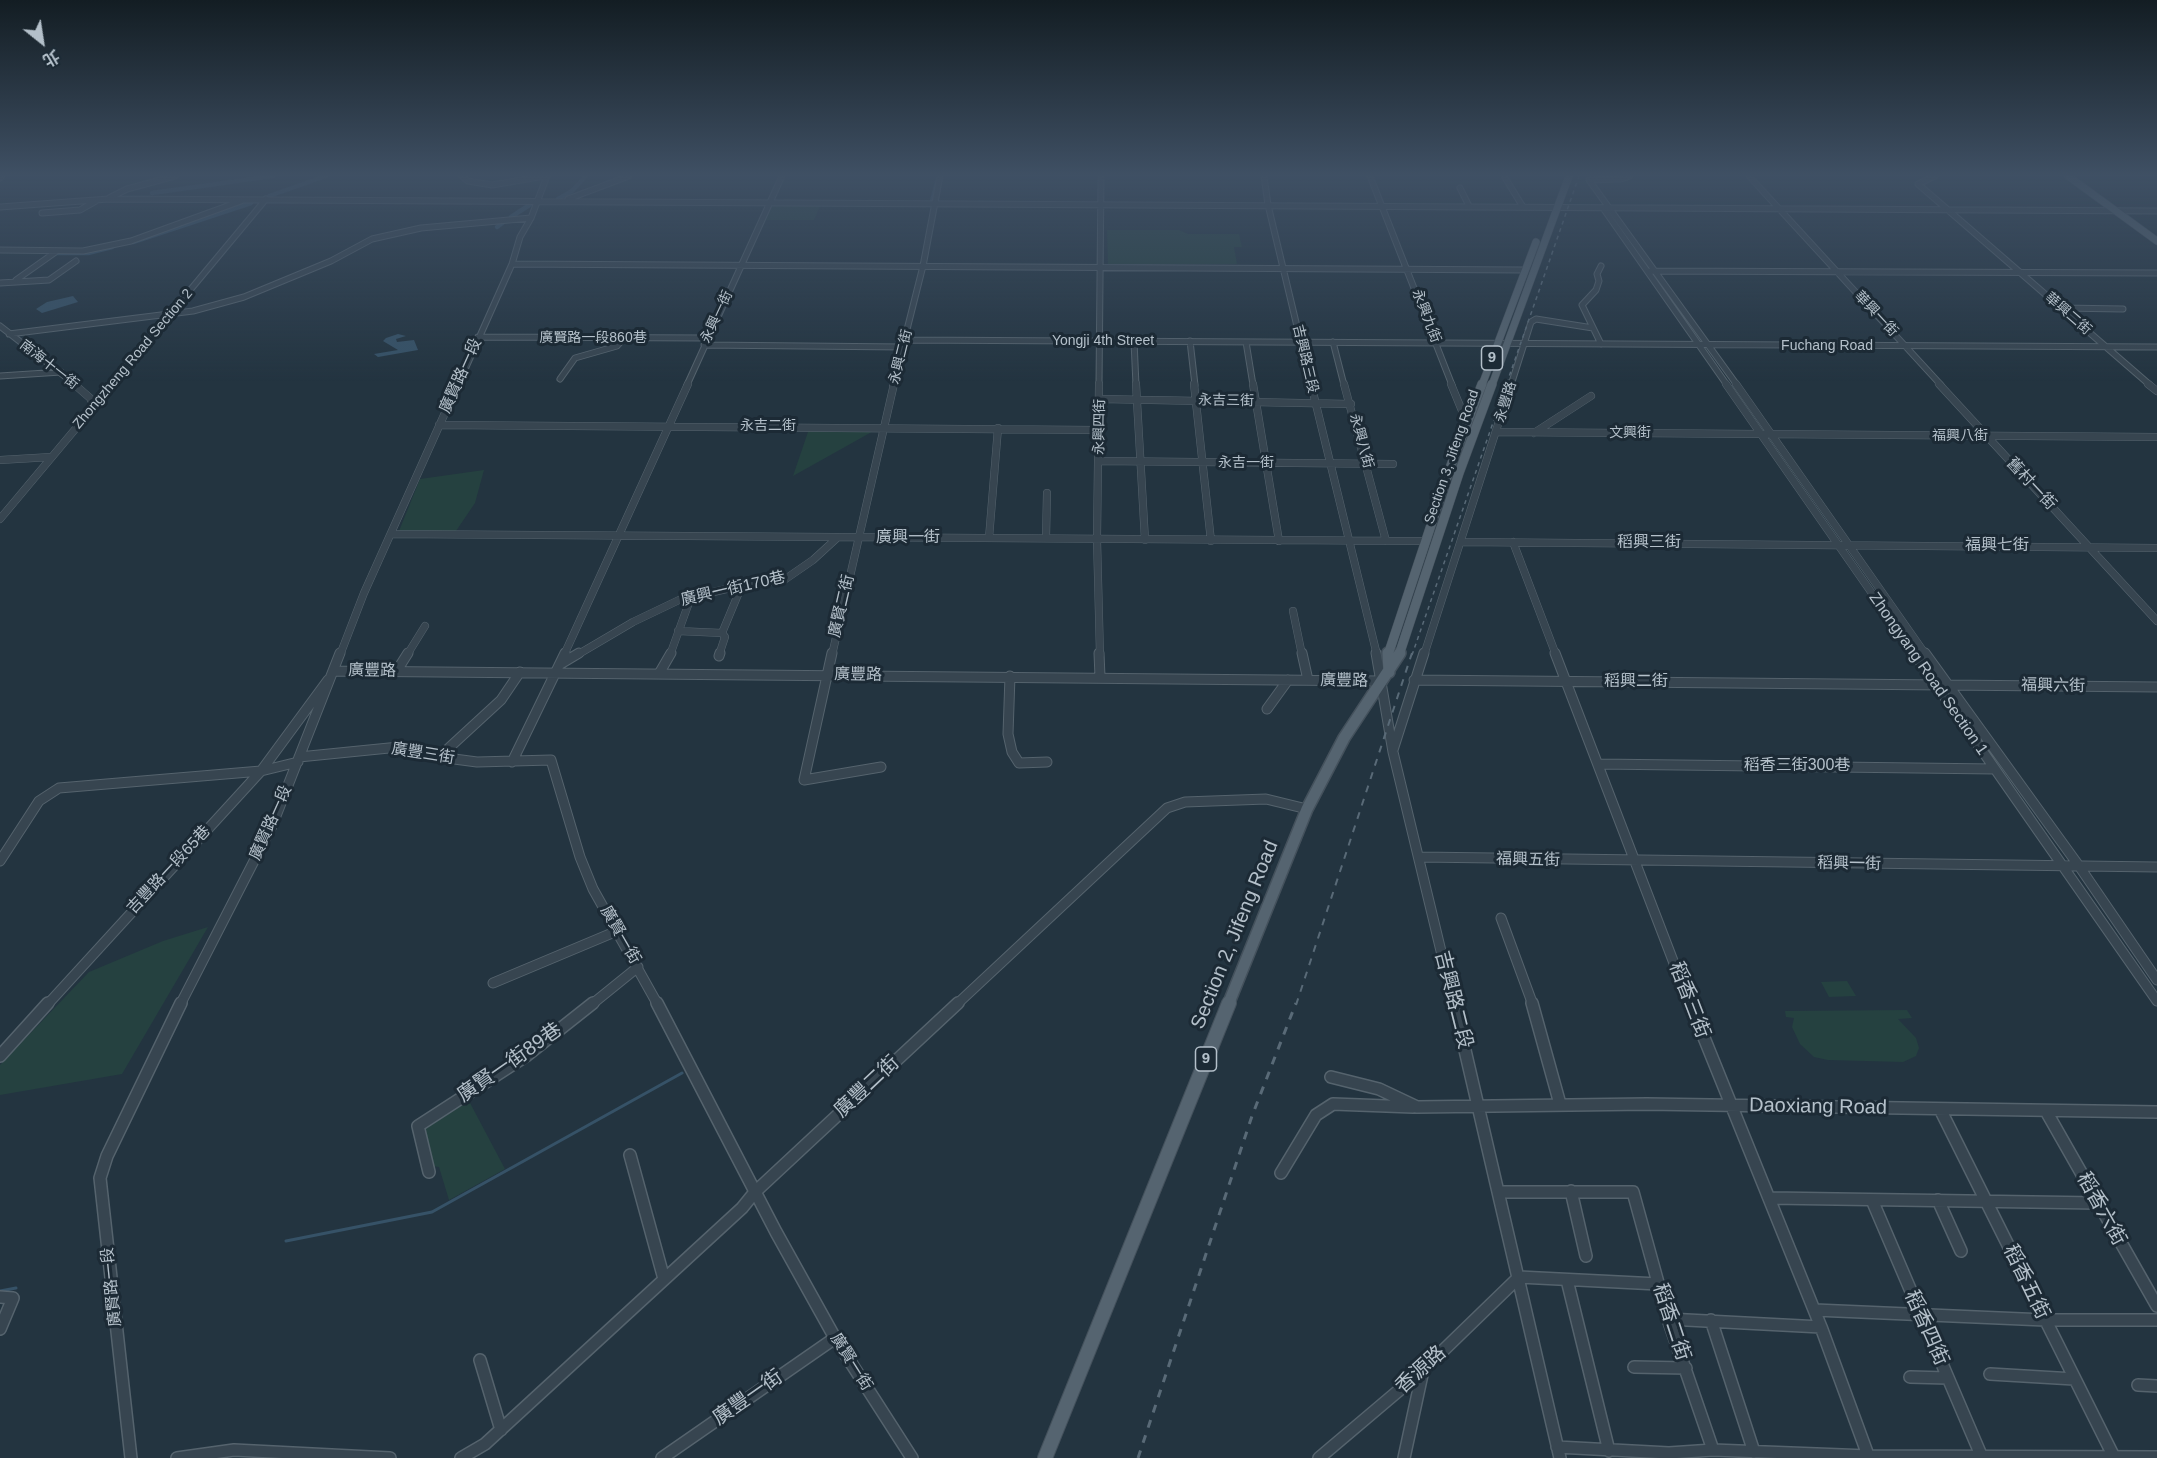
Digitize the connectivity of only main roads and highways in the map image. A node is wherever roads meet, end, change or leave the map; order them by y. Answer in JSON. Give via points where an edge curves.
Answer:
{"nodes":[{"id":1,"x":1537,"y":244,"type":"edge"},
{"id":2,"x":1541,"y":244,"type":"edge"},
{"id":3,"x":1425,"y":541,"type":"joint"},
{"id":4,"x":1437,"y":545,"type":"joint"},
{"id":5,"x":1386,"y":677,"type":"junction"},
{"id":6,"x":1045,"y":1458,"type":"edge"}],
"edges":[{"from":1,"to":3,"type":"main road","name":"Section 3, Jifeng Road","number":"9"},
{"from":2,"to":4,"type":"main road","name":"Section 3, Jifeng Road","number":"9"},
{"from":3,"to":5,"type":"main road","name":"Section 2, Jifeng Road","number":"9","via":[[1388,654]]},
{"from":4,"to":5,"type":"main road","name":"Section 2, Jifeng Road","number":"9","via":[[1398,656]]},
{"from":5,"to":6,"type":"main road","name":"Section 2, Jifeng Road","number":"9","via":[[1344,738],[1306,809]]}]}
